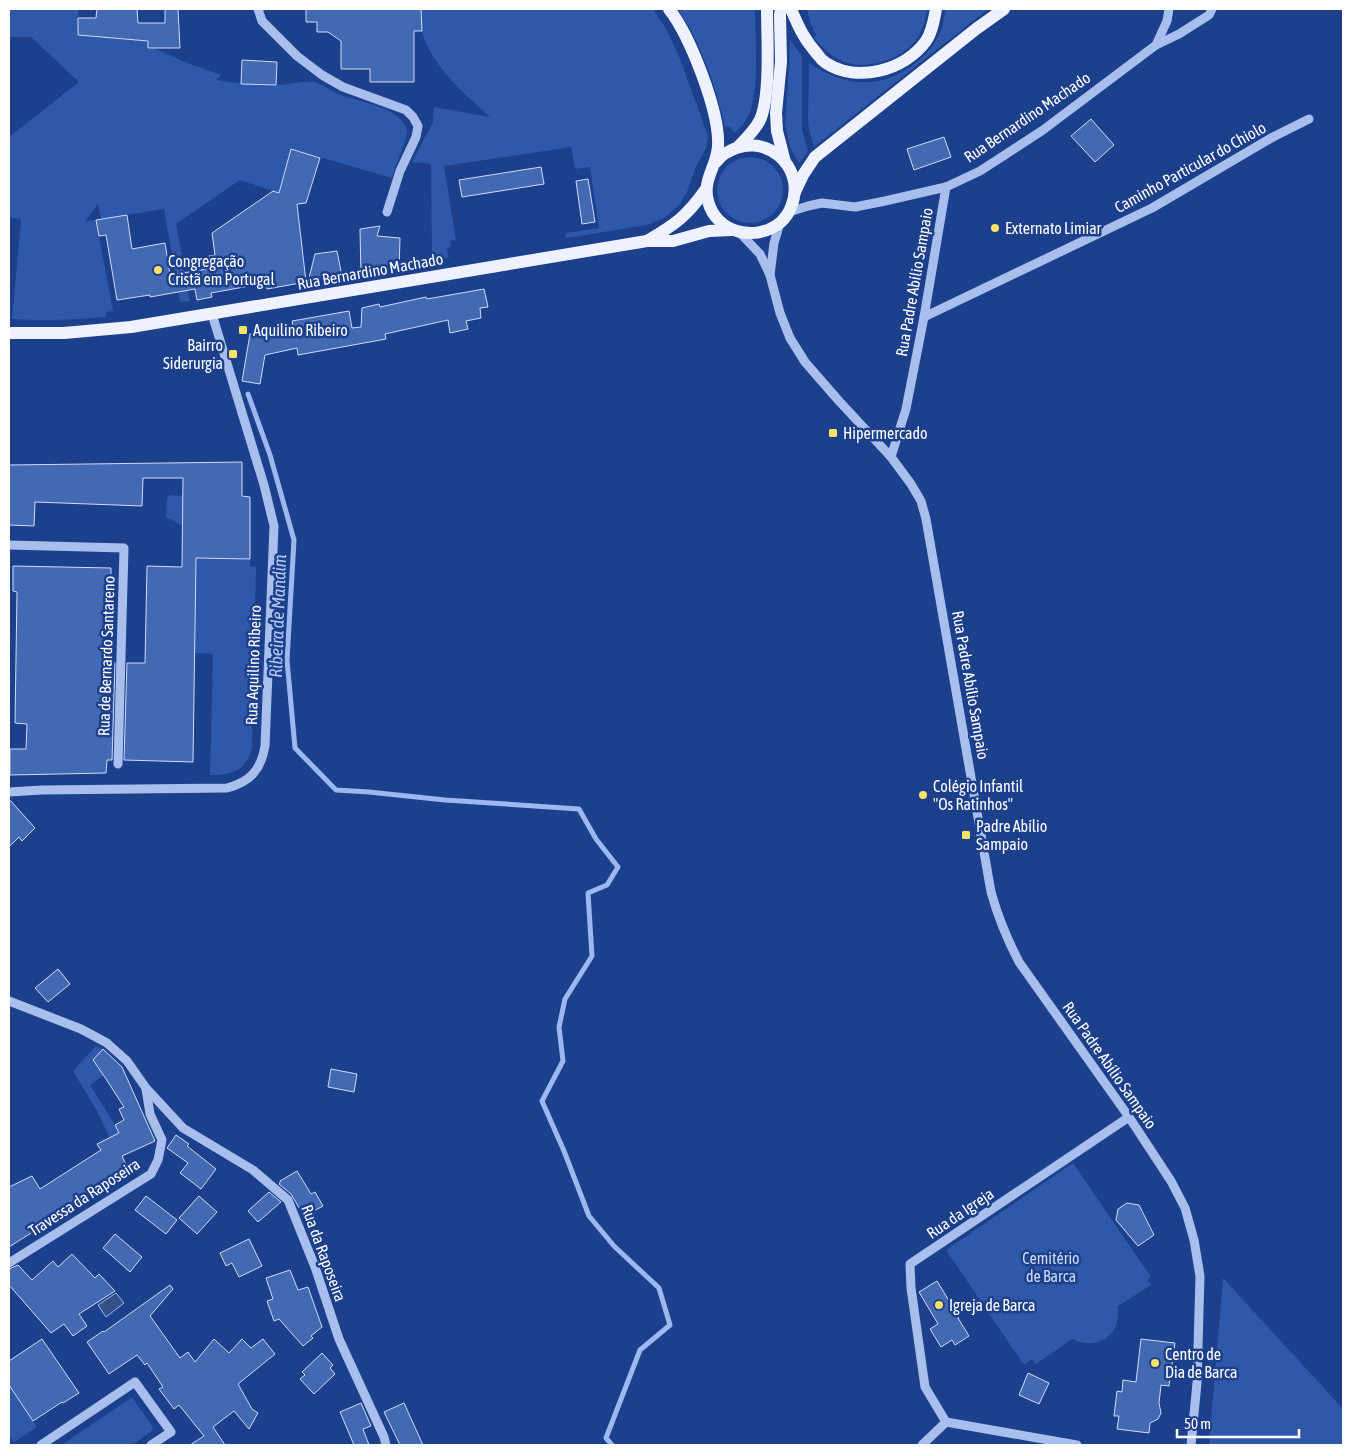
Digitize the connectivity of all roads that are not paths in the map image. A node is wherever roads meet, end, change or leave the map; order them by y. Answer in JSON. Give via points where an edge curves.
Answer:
{"nodes":[{"id":1,"x":258,"y":9,"type":"edge"},
{"id":2,"x":670,"y":9,"type":"edge"},
{"id":3,"x":767,"y":9,"type":"edge"},
{"id":4,"x":781,"y":9,"type":"edge"},
{"id":5,"x":791,"y":9,"type":"edge"},
{"id":6,"x":936,"y":9,"type":"edge"},
{"id":7,"x":1004,"y":9,"type":"edge"},
{"id":8,"x":1169,"y":9,"type":"edge"},
{"id":9,"x":1212,"y":9,"type":"edge"},
{"id":10,"x":1156,"y":45,"type":"junction"},
{"id":11,"x":1309,"y":119,"type":"dead end"},
{"id":12,"x":738,"y":147,"type":"junction"},
{"id":13,"x":785,"y":162,"type":"junction"},
{"id":14,"x":715,"y":163,"type":"junction"},
{"id":15,"x":946,"y":187,"type":"junction"},
{"id":16,"x":706,"y":189,"type":"junction"},
{"id":17,"x":795,"y":192,"type":"junction"},
{"id":18,"x":388,"y":212,"type":"dead end"},
{"id":19,"x":789,"y":212,"type":"junction"},
{"id":20,"x":780,"y":223,"type":"junction"},
{"id":21,"x":736,"y":231,"type":"junction"},
{"id":22,"x":647,"y":241,"type":"junction"},
{"id":23,"x":770,"y":275,"type":"junction"},
{"id":24,"x":212,"y":314,"type":"junction"},
{"id":25,"x":924,"y":317,"type":"junction"},
{"id":26,"x":9,"y":333,"type":"edge"},
{"id":27,"x":890,"y":457,"type":"junction"},
{"id":28,"x":9,"y":545,"type":"edge"},
{"id":29,"x":118,"y":764,"type":"dead end"},
{"id":30,"x":9,"y":792,"type":"edge"},
{"id":31,"x":9,"y":1001,"type":"edge"},
{"id":32,"x":146,"y":1088,"type":"junction"},
{"id":33,"x":1129,"y":1117,"type":"junction"},
{"id":34,"x":9,"y":1263,"type":"edge"},
{"id":35,"x":946,"y":1422,"type":"junction"},
{"id":36,"x":41,"y":1445,"type":"edge"},
{"id":37,"x":151,"y":1445,"type":"edge"},
{"id":38,"x":386,"y":1445,"type":"edge"},
{"id":39,"x":922,"y":1445,"type":"edge"},
{"id":40,"x":1077,"y":1445,"type":"edge"},
{"id":41,"x":1191,"y":1445,"type":"edge"}],
"edges":[{"from":1,"to":18,"type":"street","via":[[262,21],[322,75],[343,87],[406,110],[413,116],[418,126],[416,137],[400,171]]},
{"from":2,"to":14,"type":"main road","via":[[695,56],[713,108],[719,132]]},
{"from":3,"to":12,"type":"main road","via":[[763,110],[760,120]]},
{"from":4,"to":13,"type":"main road","via":[[781,62],[776,113]]},
{"from":5,"to":6,"type":"main road","via":[[806,40],[824,63],[846,72],[868,73],[884,70],[914,53],[926,41]]},
{"from":7,"to":17,"type":"main road","via":[[815,157]]},
{"from":8,"to":10,"type":"street","name":"Rua Bernardino Machado"},
{"from":9,"to":10,"type":"street","name":"Rua Bernardino Machado","via":[[1209,15],[1187,30]]},
{"from":10,"to":15,"type":"street","name":"Rua Bernardino Machado","via":[[1043,130],[980,171]]},
{"from":11,"to":25,"type":"street","name":"Caminho Particular do Chiolo","via":[[1152,208]]},
{"from":12,"to":13,"type":"main road","via":[[748,145],[769,149]]},
{"from":12,"to":14,"type":"main road"},
{"from":13,"to":17,"type":"main road","via":[[791,171]]},
{"from":14,"to":16,"type":"main road"},
{"from":15,"to":19,"type":"street","name":"Rua Bernardino Machado","via":[[855,207],[822,204]]},
{"from":15,"to":25,"type":"street","name":"Rua Padre Abílio Sampaio"},
{"from":16,"to":21,"type":"main road","via":[[713,213],[721,223]]},
{"from":16,"to":22,"type":"main road","name":"Rua Bernardino Machado","via":[[681,219]]},
{"from":17,"to":19,"type":"main road"},
{"from":19,"to":20,"type":"main road"},
{"from":20,"to":21,"type":"main road","via":[[754,234]]},
{"from":20,"to":23,"type":"street"},
{"from":21,"to":22,"type":"main road","name":"Rua Bernardino Machado","via":[[709,231],[673,241]]},
{"from":21,"to":23,"type":"street","via":[[760,254]]},
{"from":22,"to":24,"type":"main road","name":"Rua Bernardino Machado"},
{"from":23,"to":27,"type":"street","via":[[780,313],[804,362]]},
{"from":24,"to":26,"type":"main road","name":"Rua Bernardino Machado","via":[[86,332]]},
{"from":24,"to":30,"type":"street","name":"Rua Aquilino Ribeiro","via":[[274,526],[266,746],[262,762],[245,781],[227,788]]},
{"from":25,"to":27,"type":"street","name":"Rua Padre Abílio Sampaio","via":[[906,409]]},
{"from":27,"to":33,"type":"street","name":"Rua Padre Abílio Sampaio","via":[[921,501],[926,519],[997,914],[1019,962]]},
{"from":28,"to":29,"type":"street","name":"Rua de Bernardo Santareno","via":[[124,548]]},
{"from":31,"to":32,"type":"street","name":"Rua da Raposeira","via":[[81,1029],[107,1043],[127,1061]]},
{"from":32,"to":34,"type":"street","name":"Travessa da Raposeira","via":[[150,1114],[162,1140],[151,1174]]},
{"from":32,"to":38,"type":"street","name":"Rua da Raposeira","via":[[183,1128],[253,1170],[288,1200],[339,1339]]},
{"from":33,"to":35,"type":"street","name":"Rua da Igreja","via":[[910,1264],[925,1387]]},
{"from":33,"to":41,"type":"street","name":"Rua Padre Abílio Sampaio","via":[[1185,1208],[1194,1240],[1200,1276],[1200,1309]]},
{"from":35,"to":39,"type":"street"},
{"from":35,"to":40,"type":"street"},
{"from":36,"to":37,"type":"street","via":[[134,1382],[170,1432]]}]}
